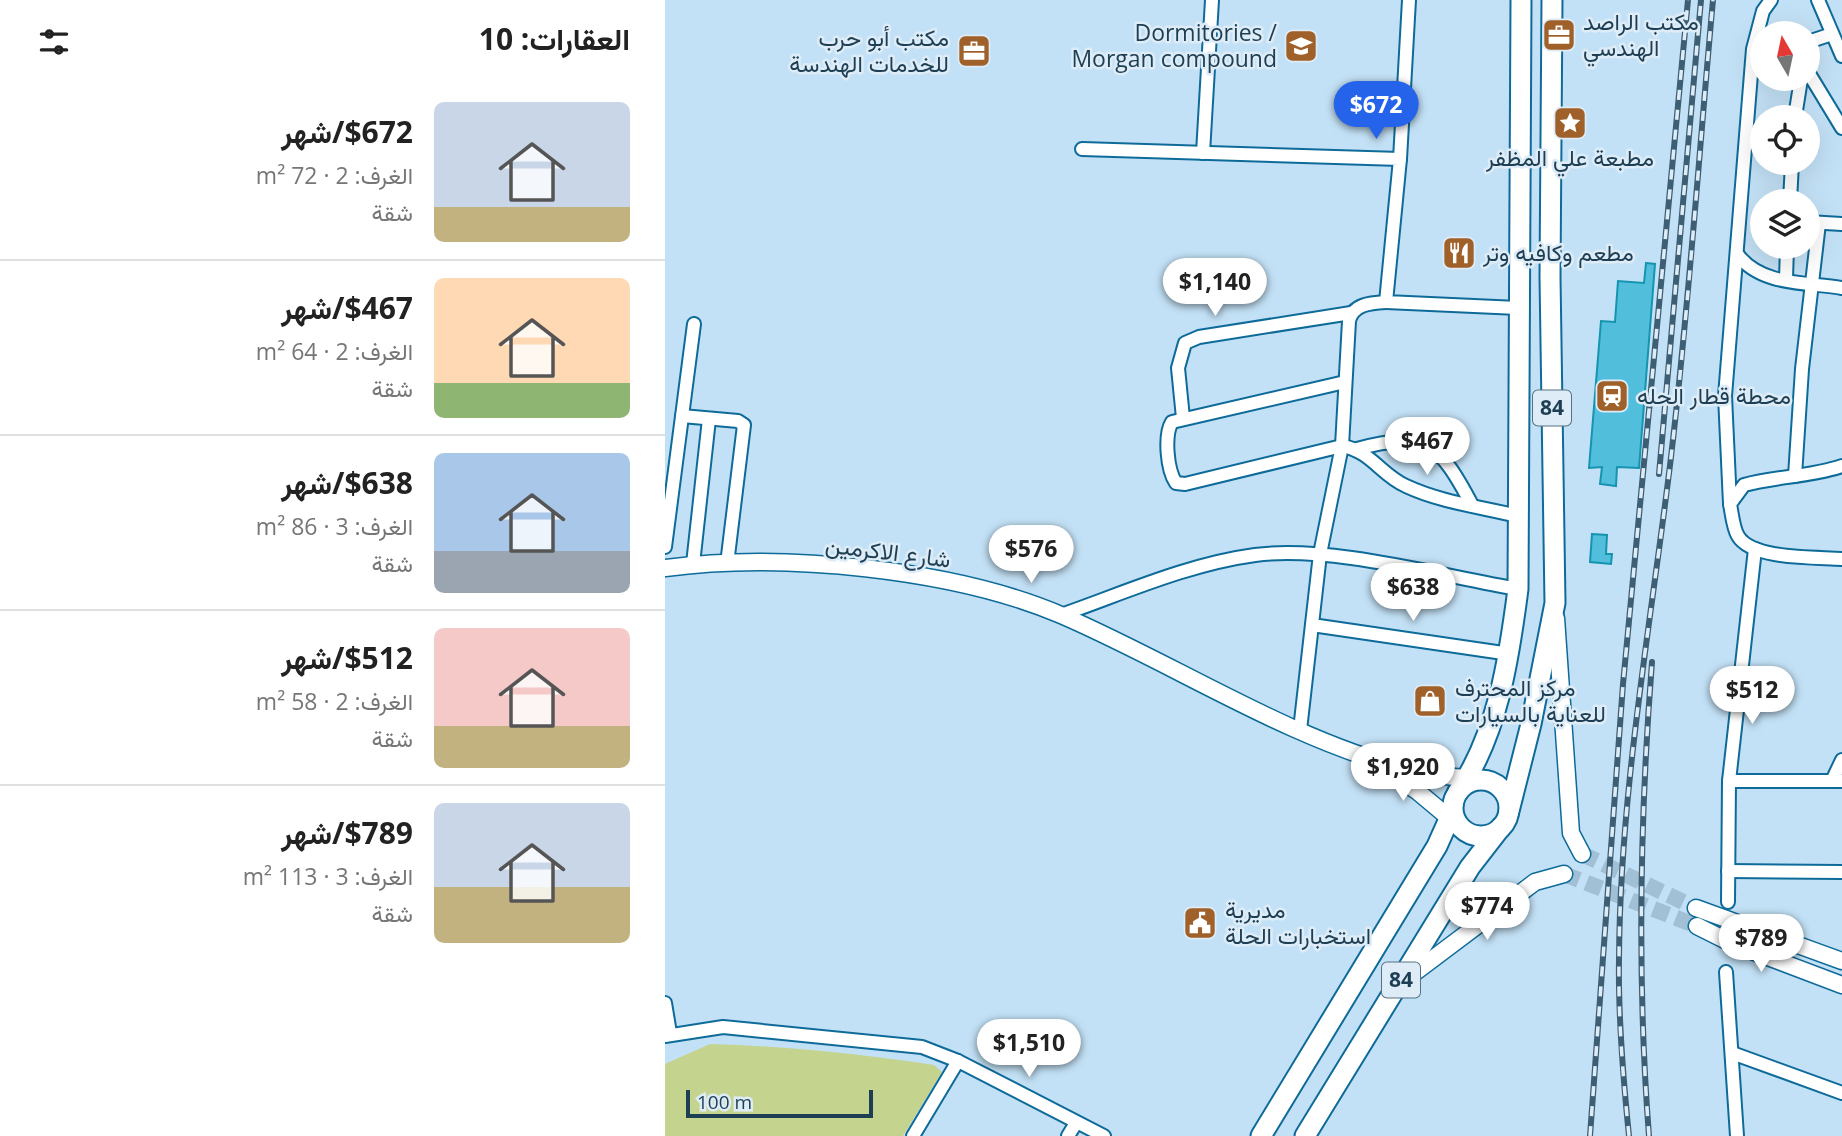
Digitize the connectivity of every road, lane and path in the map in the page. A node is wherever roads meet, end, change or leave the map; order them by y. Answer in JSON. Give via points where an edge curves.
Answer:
{"nodes":[{"id":1,"x":1212,"y":0,"type":"edge"},
{"id":2,"x":1409,"y":0,"type":"edge"},
{"id":3,"x":1521,"y":0,"type":"edge"},
{"id":4,"x":1552,"y":0,"type":"edge"},
{"id":5,"x":1771,"y":0,"type":"edge"},
{"id":6,"x":1818,"y":0,"type":"edge"},
{"id":7,"x":1762,"y":21,"type":"edge"},
{"id":8,"x":1832,"y":34,"type":"junction"},
{"id":9,"x":1820,"y":38,"type":"edge"},
{"id":10,"x":1842,"y":56,"type":"edge"},
{"id":11,"x":1754,"y":91,"type":"edge"},
{"id":12,"x":1820,"y":91,"type":"edge"},
{"id":13,"x":1842,"y":128,"type":"edge"},
{"id":14,"x":1082,"y":149,"type":"dead end"},
{"id":15,"x":1203,"y":153,"type":"junction"},
{"id":16,"x":1400,"y":159,"type":"junction"},
{"id":17,"x":1820,"y":222,"type":"edge"},
{"id":18,"x":1842,"y":224,"type":"edge"},
{"id":19,"x":1518,"y":246,"type":"junction"},
{"id":20,"x":1550,"y":247,"type":"junction"},
{"id":21,"x":1738,"y":255,"type":"junction"},
{"id":22,"x":1787,"y":259,"type":"edge"},
{"id":23,"x":1811,"y":259,"type":"edge"},
{"id":24,"x":1786,"y":279,"type":"junction"},
{"id":25,"x":1810,"y":282,"type":"junction"},
{"id":26,"x":1842,"y":288,"type":"edge"},
{"id":27,"x":1551,"y":297,"type":"junction"},
{"id":28,"x":1518,"y":301,"type":"junction"},
{"id":29,"x":1386,"y":302,"type":"junction"},
{"id":30,"x":1351,"y":313,"type":"junction"},
{"id":31,"x":694,"y":324,"type":"dead end"},
{"id":32,"x":1345,"y":383,"type":"junction"},
{"id":33,"x":682,"y":416,"type":"junction"},
{"id":34,"x":1183,"y":418,"type":"junction"},
{"id":35,"x":709,"y":419,"type":"junction"},
{"id":36,"x":1342,"y":446,"type":"junction"},
{"id":37,"x":1357,"y":449,"type":"junction"},
{"id":38,"x":1842,"y":466,"type":"edge"},
{"id":39,"x":1795,"y":476,"type":"junction"},
{"id":40,"x":1730,"y":504,"type":"junction"},
{"id":41,"x":1472,"y":505,"type":"junction"},
{"id":42,"x":1518,"y":516,"type":"junction"},
{"id":43,"x":665,"y":547,"type":"edge"},
{"id":44,"x":1755,"y":549,"type":"junction"},
{"id":45,"x":1321,"y":554,"type":"junction"},
{"id":46,"x":1842,"y":559,"type":"edge"},
{"id":47,"x":693,"y":564,"type":"junction"},
{"id":48,"x":727,"y":564,"type":"junction"},
{"id":49,"x":665,"y":568,"type":"edge"},
{"id":50,"x":1518,"y":589,"type":"junction"},
{"id":51,"x":1555,"y":604,"type":"junction"},
{"id":52,"x":1061,"y":615,"type":"junction"},
{"id":53,"x":1312,"y":625,"type":"junction"},
{"id":54,"x":1510,"y":654,"type":"junction"},
{"id":55,"x":1300,"y":730,"type":"junction"},
{"id":56,"x":1363,"y":757,"type":"junction"},
{"id":57,"x":1842,"y":760,"type":"edge"},
{"id":58,"x":1729,"y":781,"type":"junction"},
{"id":59,"x":1837,"y":781,"type":"edge"},
{"id":60,"x":1462,"y":799,"type":"junction"},
{"id":61,"x":1505,"y":819,"type":"junction"},
{"id":62,"x":1582,"y":854,"type":"tunnel mouth"},
{"id":63,"x":1728,"y":871,"type":"junction"},
{"id":64,"x":1842,"y":872,"type":"edge"},
{"id":65,"x":1564,"y":874,"type":"tunnel mouth"},
{"id":66,"x":1727,"y":902,"type":"dead end"},
{"id":67,"x":1696,"y":908,"type":"tunnel mouth"},
{"id":68,"x":1697,"y":926,"type":"tunnel mouth"},
{"id":69,"x":1842,"y":961,"type":"edge"},
{"id":70,"x":1726,"y":972,"type":"dead end"},
{"id":71,"x":1842,"y":985,"type":"edge"},
{"id":72,"x":1398,"y":986,"type":"junction"},
{"id":73,"x":665,"y":1005,"type":"edge"},
{"id":74,"x":668,"y":1034,"type":"edge"},
{"id":75,"x":1732,"y":1053,"type":"junction"},
{"id":76,"x":958,"y":1061,"type":"junction"},
{"id":77,"x":1842,"y":1094,"type":"edge"},
{"id":78,"x":1085,"y":1128,"type":"edge"},
{"id":79,"x":913,"y":1136,"type":"edge"},
{"id":80,"x":1068,"y":1136,"type":"edge"},
{"id":81,"x":1104,"y":1136,"type":"edge"},
{"id":82,"x":1261,"y":1136,"type":"edge"},
{"id":83,"x":1305,"y":1136,"type":"edge"},
{"id":84,"x":1737,"y":1136,"type":"edge"}],
"edges":[{"from":1,"to":15,"type":"street"},
{"from":2,"to":16,"type":"street"},
{"from":3,"to":19,"type":"main road","number":"84"},
{"from":4,"to":20,"type":"main road","number":"84"},
{"from":5,"to":7,"type":"street"},
{"from":6,"to":8,"type":"street"},
{"from":8,"to":9,"type":"street"},
{"from":8,"to":10,"type":"street"},
{"from":11,"to":21,"type":"street"},
{"from":12,"to":13,"type":"street"},
{"from":14,"to":15,"type":"street"},
{"from":15,"to":16,"type":"street"},
{"from":16,"to":29,"type":"street"},
{"from":17,"to":18,"type":"street"},
{"from":19,"to":20,"type":"main road","via":[[1535,255]]},
{"from":19,"to":28,"type":"main road","number":"84"},
{"from":20,"to":27,"type":"main road","number":"84"},
{"from":21,"to":24,"type":"street","via":[[1766,277]]},
{"from":21,"to":40,"type":"street","via":[[1724,396]]},
{"from":22,"to":24,"type":"street"},
{"from":23,"to":25,"type":"street"},
{"from":24,"to":25,"type":"street"},
{"from":25,"to":26,"type":"street"},
{"from":25,"to":39,"type":"street"},
{"from":27,"to":28,"type":"main road","via":[[1533,287]]},
{"from":27,"to":51,"type":"main road","number":"84"},
{"from":28,"to":29,"type":"street"},
{"from":28,"to":42,"type":"main road","number":"84"},
{"from":29,"to":30,"type":"street","via":[[1358,307]]},
{"from":30,"to":32,"type":"street"},
{"from":30,"to":34,"type":"street","via":[[1185,343],[1178,368]]},
{"from":31,"to":33,"type":"street"},
{"from":32,"to":34,"type":"street"},
{"from":32,"to":36,"type":"street"},
{"from":33,"to":35,"type":"street"},
{"from":33,"to":43,"type":"street"},
{"from":34,"to":36,"type":"street","via":[[1168,428],[1172,477],[1177,483]]},
{"from":35,"to":47,"type":"street"},
{"from":35,"to":48,"type":"street","via":[[744,425]]},
{"from":36,"to":37,"type":"street"},
{"from":36,"to":45,"type":"street"},
{"from":37,"to":41,"type":"street","via":[[1404,486]]},
{"from":37,"to":41,"type":"street","via":[[1384,442],[1422,443],[1438,451]]},
{"from":38,"to":39,"type":"street"},
{"from":39,"to":40,"type":"street","via":[[1744,485]]},
{"from":40,"to":44,"type":"street","via":[[1738,536]]},
{"from":41,"to":42,"type":"street"},
{"from":42,"to":50,"type":"main road","number":"84"},
{"from":44,"to":46,"type":"street"},
{"from":44,"to":58,"type":"street"},
{"from":45,"to":50,"type":"street"},
{"from":45,"to":52,"type":"street","via":[[1257,555],[1213,562]]},
{"from":45,"to":53,"type":"street"},
{"from":47,"to":48,"type":"street","name":"شارع الاكرمين"},
{"from":47,"to":49,"type":"street","name":"شارع الاكرمين"},
{"from":48,"to":52,"type":"street","name":"شارع الاكرمين","via":[[916,574],[1002,594]]},
{"from":50,"to":54,"type":"main road","number":"84"},
{"from":51,"to":61,"type":"main road","number":"84","via":[[1531,724]]},
{"from":51,"to":62,"type":"street","via":[[1571,833]]},
{"from":52,"to":55,"type":"street","name":"شارع الاكرمين"},
{"from":53,"to":54,"type":"street"},
{"from":53,"to":55,"type":"street"},
{"from":54,"to":60,"type":"main road","number":"84","via":[[1481,754]]},
{"from":55,"to":56,"type":"street","name":"شارع الاكرمين"},
{"from":56,"to":60,"type":"street","name":"شارع الاكرمين","via":[[1412,771]]},
{"from":56,"to":60,"type":"street","name":"شارع الاكرمين","via":[[1417,791]]},
{"from":57,"to":59,"type":"street"},
{"from":58,"to":59,"type":"street"},
{"from":58,"to":63,"type":"street"},
{"from":60,"to":61,"type":"main road","via":[[1477,835],[1486,835]]},
{"from":60,"to":61,"type":"main road","via":[[1500,787],[1508,802]]},
{"from":60,"to":82,"type":"main road","number":"84"},
{"from":61,"to":72,"type":"main road","number":"84","via":[[1470,867]]},
{"from":63,"to":64,"type":"street"},
{"from":63,"to":66,"type":"street"},
{"from":65,"to":72,"type":"street","via":[[1535,882]]},
{"from":67,"to":69,"type":"street"},
{"from":68,"to":71,"type":"street"},
{"from":70,"to":75,"type":"street"},
{"from":72,"to":83,"type":"main road","number":"84"},
{"from":73,"to":74,"type":"street"},
{"from":74,"to":76,"type":"street","via":[[723,1027],[800,1034],[922,1047]]},
{"from":75,"to":77,"type":"street"},
{"from":75,"to":84,"type":"street"},
{"from":76,"to":78,"type":"street"},
{"from":76,"to":79,"type":"street"},
{"from":78,"to":80,"type":"street"},
{"from":78,"to":81,"type":"street"}]}
